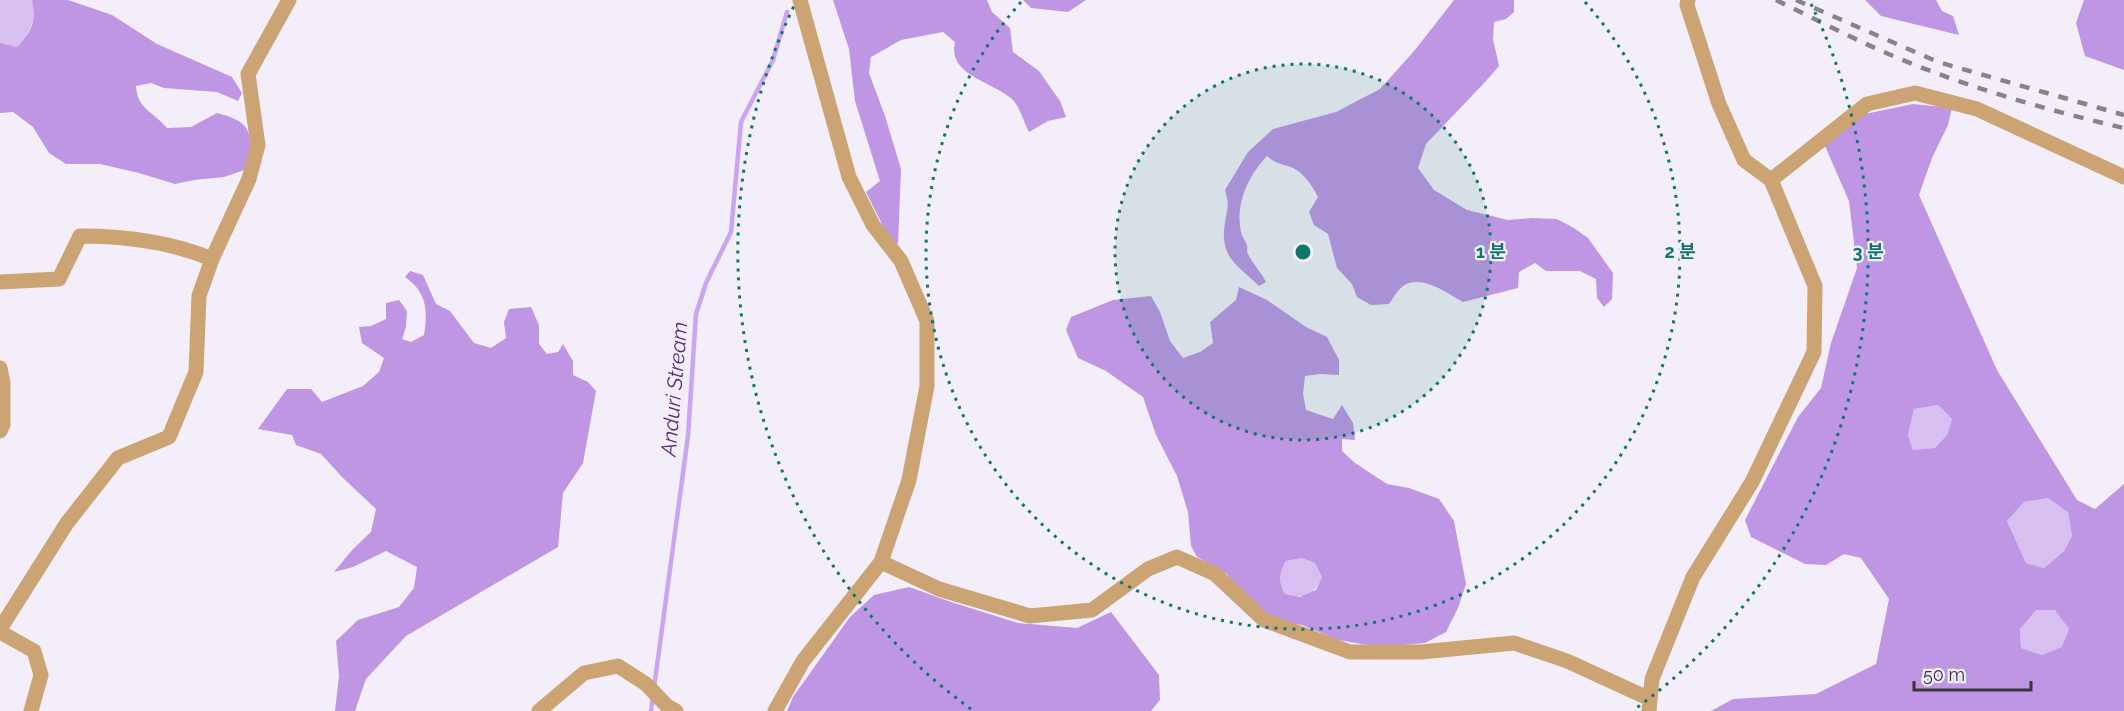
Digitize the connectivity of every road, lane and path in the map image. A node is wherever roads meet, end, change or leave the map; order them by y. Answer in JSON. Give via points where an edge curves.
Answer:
{"nodes":[{"id":1,"x":289,"y":0,"type":"edge"},
{"id":2,"x":800,"y":0,"type":"edge"},
{"id":3,"x":1688,"y":0,"type":"edge"},
{"id":4,"x":2124,"y":177,"type":"edge"},
{"id":5,"x":1771,"y":180,"type":"junction"},
{"id":6,"x":212,"y":259,"type":"junction"},
{"id":7,"x":0,"y":282,"type":"edge"},
{"id":8,"x":0,"y":368,"type":"edge"},
{"id":9,"x":0,"y":431,"type":"edge"},
{"id":10,"x":881,"y":562,"type":"junction"},
{"id":11,"x":0,"y":631,"type":"edge"},
{"id":12,"x":1650,"y":705,"type":"edge"},
{"id":13,"x":672,"y":709,"type":"edge"},
{"id":14,"x":31,"y":711,"type":"edge"},
{"id":15,"x":539,"y":711,"type":"edge"},
{"id":16,"x":775,"y":711,"type":"edge"}],
"edges":[{"from":1,"to":6,"type":"street","via":[[248,74],[258,145],[249,179]]},
{"from":2,"to":10,"type":"street","via":[[849,177],[873,225],[901,261],[927,321],[927,386],[909,480]]},
{"from":3,"to":5,"type":"street","via":[[1719,104],[1744,160]]},
{"from":4,"to":5,"type":"street","via":[[1977,109],[1915,93],[1867,104]]},
{"from":5,"to":12,"type":"street","via":[[1815,286],[1814,352],[1752,482],[1693,577],[1652,679]]},
{"from":6,"to":7,"type":"street","via":[[113,236],[80,236],[59,279]]},
{"from":6,"to":11,"type":"street","via":[[199,296],[196,372],[169,437],[118,458],[68,523]]},
{"from":8,"to":9,"type":"street"},
{"from":10,"to":12,"type":"street","via":[[939,589],[1030,616],[1092,610],[1148,569],[1177,557],[1215,574],[1264,620],[1350,652],[1421,652],[1514,643],[1567,661]]},
{"from":10,"to":16,"type":"street","via":[[803,661]]},
{"from":11,"to":14,"type":"street","via":[[34,651],[41,675]]},
{"from":13,"to":15,"type":"street","via":[[646,684],[618,666],[584,673]]}]}
